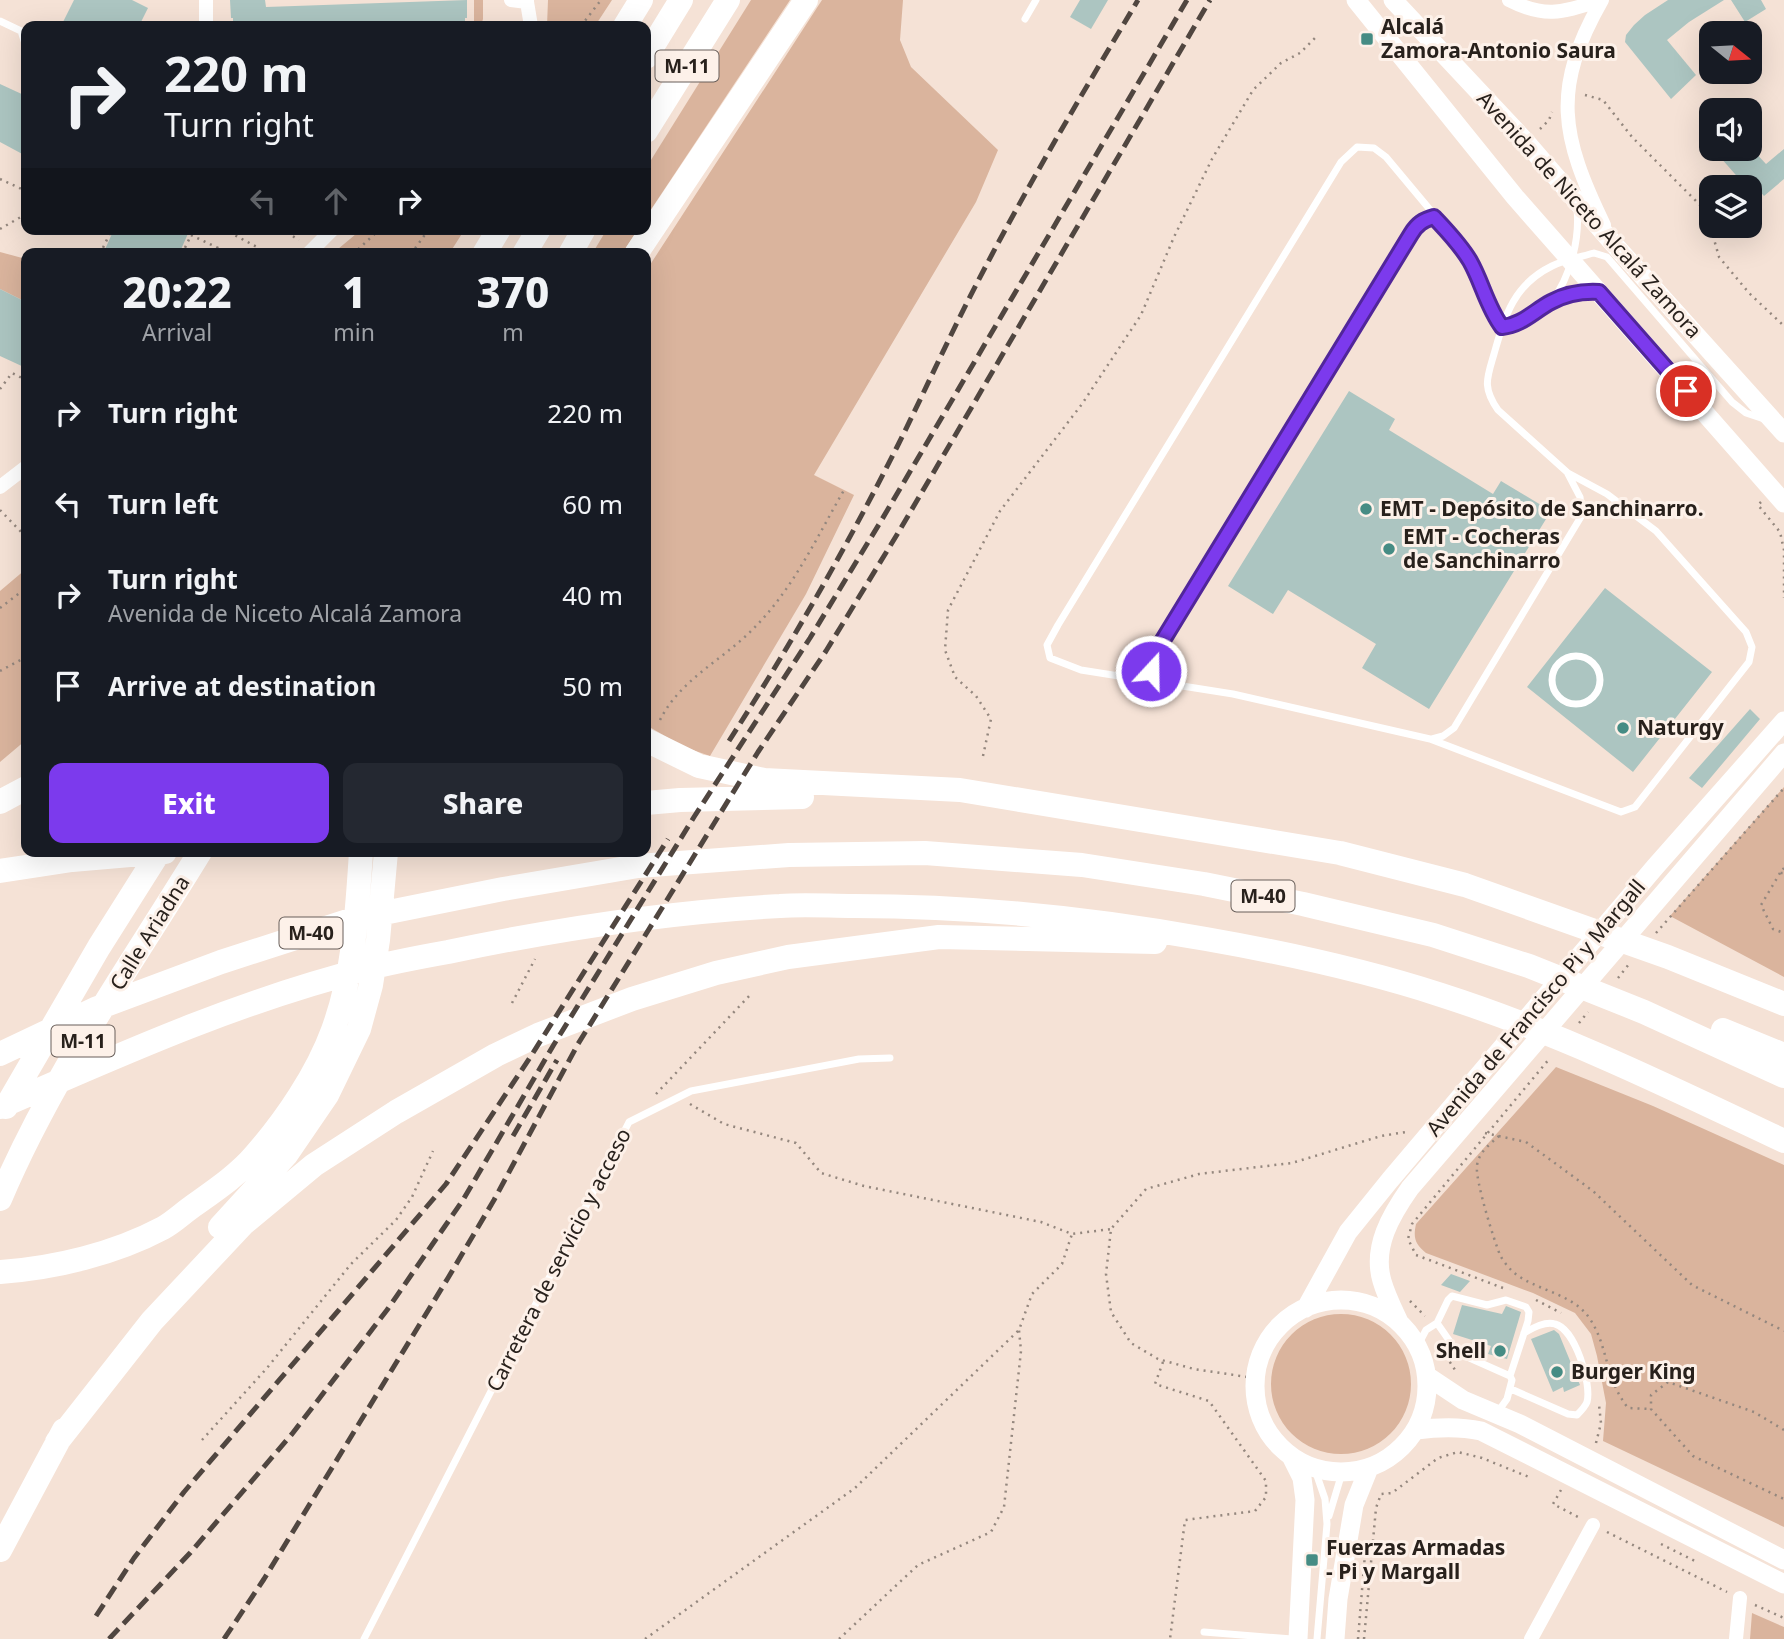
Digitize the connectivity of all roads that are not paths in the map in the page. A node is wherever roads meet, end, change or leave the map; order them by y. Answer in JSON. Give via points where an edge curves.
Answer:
{"nodes":[{"id":1,"x":206,"y":0,"type":"edge"},
{"id":2,"x":511,"y":0,"type":"edge"},
{"id":3,"x":641,"y":0,"type":"edge"},
{"id":4,"x":681,"y":0,"type":"edge"},
{"id":5,"x":728,"y":0,"type":"edge"},
{"id":6,"x":806,"y":0,"type":"edge"},
{"id":7,"x":1036,"y":0,"type":"edge"},
{"id":8,"x":1356,"y":0,"type":"edge"},
{"id":9,"x":1393,"y":0,"type":"edge"},
{"id":10,"x":1508,"y":0,"type":"edge"},
{"id":11,"x":1601,"y":0,"type":"edge"},
{"id":12,"x":527,"y":1,"type":"edge"},
{"id":13,"x":1025,"y":19,"type":"dead end"},
{"id":14,"x":0,"y":21,"type":"edge"},
{"id":15,"x":206,"y":21,"type":"edge"},
{"id":16,"x":530,"y":21,"type":"edge"},
{"id":17,"x":628,"y":21,"type":"edge"},
{"id":18,"x":21,"y":30,"type":"edge"},
{"id":19,"x":651,"y":49,"type":"edge"},
{"id":20,"x":651,"y":123,"type":"edge"},
{"id":21,"x":1576,"y":200,"type":"junction"},
{"id":22,"x":1434,"y":217,"type":"junction"},
{"id":23,"x":651,"y":232,"type":"edge"},
{"id":24,"x":327,"y":235,"type":"edge"},
{"id":25,"x":1612,"y":242,"type":"junction"},
{"id":26,"x":314,"y":248,"type":"edge"},
{"id":27,"x":1571,"y":260,"type":"junction"},
{"id":28,"x":1599,"y":292,"type":"junction"},
{"id":29,"x":1552,"y":301,"type":"junction"},
{"id":30,"x":1502,"y":327,"type":"junction"},
{"id":31,"x":1779,"y":427,"type":"edge"},
{"id":32,"x":21,"y":471,"type":"edge"},
{"id":33,"x":1568,"y":473,"type":"junction"},
{"id":34,"x":0,"y":487,"type":"edge"},
{"id":35,"x":1784,"y":503,"type":"edge"},
{"id":36,"x":1172,"y":684,"type":"junction"},
{"id":37,"x":1587,"y":702,"type":"joint"},
{"id":38,"x":1784,"y":721,"type":"edge"},
{"id":39,"x":653,"y":730,"type":"edge"},
{"id":40,"x":1430,"y":739,"type":"junction"},
{"id":41,"x":1784,"y":753,"type":"edge"},
{"id":42,"x":758,"y":789,"type":"junction"},
{"id":43,"x":21,"y":791,"type":"edge"},
{"id":44,"x":0,"y":802,"type":"edge"},
{"id":45,"x":651,"y":803,"type":"edge"},
{"id":46,"x":107,"y":857,"type":"edge"},
{"id":47,"x":156,"y":857,"type":"edge"},
{"id":48,"x":361,"y":857,"type":"edge"},
{"id":49,"x":386,"y":857,"type":"edge"},
{"id":50,"x":195,"y":861,"type":"edge"},
{"id":51,"x":1082,"y":866,"type":"junction"},
{"id":52,"x":0,"y":871,"type":"edge"},
{"id":53,"x":1237,"y":944,"type":"junction"},
{"id":54,"x":1784,"y":1004,"type":"edge"},
{"id":55,"x":0,"y":1054,"type":"edge"},
{"id":56,"x":1784,"y":1055,"type":"edge"},
{"id":57,"x":891,"y":1058,"type":"dead end"},
{"id":58,"x":1784,"y":1076,"type":"edge"},
{"id":59,"x":0,"y":1108,"type":"edge"},
{"id":60,"x":0,"y":1119,"type":"edge"},
{"id":61,"x":1784,"y":1141,"type":"edge"},
{"id":62,"x":0,"y":1199,"type":"edge"},
{"id":63,"x":0,"y":1272,"type":"edge"},
{"id":64,"x":1306,"y":1308,"type":"junction"},
{"id":65,"x":1399,"y":1322,"type":"junction"},
{"id":66,"x":1437,"y":1323,"type":"junction"},
{"id":67,"x":1524,"y":1333,"type":"junction"},
{"id":68,"x":1417,"y":1346,"type":"junction"},
{"id":69,"x":1427,"y":1376,"type":"junction"},
{"id":70,"x":1510,"y":1376,"type":"junction"},
{"id":71,"x":1511,"y":1389,"type":"junction"},
{"id":72,"x":1497,"y":1414,"type":"junction"},
{"id":73,"x":1416,"y":1430,"type":"junction"},
{"id":74,"x":57,"y":1442,"type":"junction"},
{"id":75,"x":1291,"y":1456,"type":"junction"},
{"id":76,"x":1314,"y":1467,"type":"junction"},
{"id":77,"x":1369,"y":1468,"type":"junction"},
{"id":78,"x":1342,"y":1473,"type":"junction"},
{"id":79,"x":1327,"y":1524,"type":"junction"},
{"id":80,"x":1592,"y":1525,"type":"road end"},
{"id":81,"x":0,"y":1550,"type":"edge"},
{"id":82,"x":1784,"y":1560,"type":"edge"},
{"id":83,"x":1784,"y":1584,"type":"edge"},
{"id":84,"x":1740,"y":1598,"type":"road end"},
{"id":85,"x":1204,"y":1632,"type":"dead end"},
{"id":86,"x":364,"y":1639,"type":"edge"},
{"id":87,"x":1292,"y":1639,"type":"edge"},
{"id":88,"x":1298,"y":1639,"type":"edge"},
{"id":89,"x":1317,"y":1639,"type":"edge"},
{"id":90,"x":1335,"y":1639,"type":"edge"},
{"id":91,"x":1531,"y":1639,"type":"edge"},
{"id":92,"x":1737,"y":1639,"type":"edge"}],
"edges":[{"from":1,"to":15,"type":"street"},
{"from":2,"to":12,"type":"street"},
{"from":3,"to":17,"type":"highway"},
{"from":4,"to":19,"type":"highway","number":"M-11"},
{"from":5,"to":20,"type":"highway","number":"M-11"},
{"from":6,"to":23,"type":"highway"},
{"from":7,"to":13,"type":"lane"},
{"from":8,"to":27,"type":"street","name":"Avenida de Niceto Alcalá Zamora"},
{"from":9,"to":21,"type":"street","name":"Avenida de Niceto Alcalá Zamora"},
{"from":10,"to":11,"type":"street","via":[[1526,9],[1559,13]]},
{"from":11,"to":25,"type":"street","via":[[1585,31],[1568,90],[1567,119],[1581,177]]},
{"from":12,"to":16,"type":"street"},
{"from":14,"to":18,"type":"lane"},
{"from":21,"to":25,"type":"street","name":"Avenida de Niceto Alcalá Zamora"},
{"from":21,"to":27,"type":"lane"},
{"from":22,"to":30,"type":"lane","via":[[1471,262]]},
{"from":22,"to":36,"type":"lane","via":[[1417,224],[1152,658],[1151,671]]},
{"from":22,"to":36,"type":"lane","via":[[1374,148],[1357,147],[1341,162],[1047,645],[1050,658],[1081,670]]},
{"from":24,"to":26,"type":"street"},
{"from":25,"to":31,"type":"street","name":"Avenida de Niceto Alcalá Zamora"},
{"from":27,"to":28,"type":"street","name":"Avenida de Niceto Alcalá Zamora"},
{"from":27,"to":29,"type":"lane"},
{"from":27,"to":30,"type":"lane","via":[[1548,268],[1521,289]]},
{"from":27,"to":31,"type":"lane","via":[[1594,253],[1607,257],[1732,402]]},
{"from":28,"to":29,"type":"lane","via":[[1577,292]]},
{"from":28,"to":35,"type":"street","name":"Avenida de Niceto Alcalá Zamora"},
{"from":29,"to":30,"type":"lane","via":[[1523,321]]},
{"from":30,"to":33,"type":"lane","via":[[1486,382],[1489,398]]},
{"from":32,"to":34,"type":"street"},
{"from":33,"to":40,"type":"lane","via":[[1580,497],[1581,515],[1454,728]]},
{"from":33,"to":40,"type":"lane","via":[[1607,494],[1656,531],[1746,632],[1752,647],[1749,662],[1635,807],[1621,812]]},
{"from":36,"to":40,"type":"lane"},
{"from":37,"to":37,"type":"lane","via":[[1598,690],[1597,667],[1585,657],[1562,660],[1552,674],[1553,690],[1572,704]]},
{"from":38,"to":64,"type":"street","name":"Avenida de Francisco Pi y Margall","via":[[1390,1180],[1349,1232]]},
{"from":39,"to":42,"type":"highway","via":[[699,766]]},
{"from":41,"to":65,"type":"street","name":"Avenida de Francisco Pi y Margall","via":[[1393,1212],[1380,1245],[1381,1279]]},
{"from":42,"to":45,"type":"highway"},
{"from":42,"to":54,"type":"highway","via":[[1089,812],[1340,853],[1465,885]]},
{"from":43,"to":44,"type":"highway"},
{"from":46,"to":52,"type":"highway"},
{"from":47,"to":60,"type":"highway","name":"Calle Ariadna","number":"M-11"},
{"from":48,"to":63,"type":"highway","via":[[348,981],[333,1031],[305,1087],[254,1157],[164,1228],[105,1252],[36,1269]]},
{"from":49,"to":74,"type":"highway","via":[[371,985],[359,1029],[327,1095],[286,1155],[115,1349]]},
{"from":50,"to":62,"type":"highway","name":"Calle Ariadna","number":"M-11","via":[[80,1045]]},
{"from":51,"to":55,"type":"highway","number":"M-40","via":[[925,853],[789,855],[638,866],[503,889],[354,919],[221,962],[95,1009]]},
{"from":51,"to":56,"type":"highway","via":[[1188,869],[1297,887],[1416,916],[1537,954]]},
{"from":51,"to":58,"type":"highway","number":"M-40","via":[[1204,884],[1433,934],[1644,1012]]},
{"from":53,"to":59,"type":"highway","number":"M-40","via":[[1021,912],[911,906],[783,906],[608,923],[365,969],[125,1052]]},
{"from":53,"to":61,"type":"highway","number":"M-40","via":[[1308,958],[1501,1015],[1611,1060]]},
{"from":53,"to":74,"type":"highway","via":[[939,937],[788,957],[716,973],[538,1035],[396,1112],[314,1165],[243,1224],[152,1321]]},
{"from":57,"to":86,"type":"lane","name":"Carretera de servicio y acceso","via":[[859,1059],[691,1091],[629,1122]]},
{"from":64,"to":65,"type":"street","via":[[1354,1301],[1378,1308]]},
{"from":64,"to":75,"type":"street","via":[[1283,1322],[1270,1337],[1254,1378],[1263,1422]]},
{"from":65,"to":68,"type":"street"},
{"from":66,"to":67,"type":"lane","via":[[1452,1296],[1487,1305],[1506,1300],[1529,1312]]},
{"from":66,"to":68,"type":"lane","via":[[1426,1330]]},
{"from":66,"to":70,"type":"lane","via":[[1465,1356]]},
{"from":67,"to":70,"type":"lane"},
{"from":67,"to":71,"type":"lane","via":[[1553,1323],[1565,1328],[1574,1342],[1588,1400],[1577,1415],[1568,1414]]},
{"from":68,"to":69,"type":"street"},
{"from":69,"to":72,"type":"street","via":[[1463,1400]]},
{"from":69,"to":73,"type":"street","via":[[1426,1404]]},
{"from":70,"to":71,"type":"lane"},
{"from":71,"to":72,"type":"lane"},
{"from":72,"to":82,"type":"street"},
{"from":73,"to":77,"type":"street","via":[[1387,1460]]},
{"from":73,"to":83,"type":"street","via":[[1465,1427],[1481,1431]]},
{"from":74,"to":81,"type":"highway"},
{"from":75,"to":76,"type":"street"},
{"from":75,"to":88,"type":"street","via":[[1302,1478],[1305,1500]]},
{"from":76,"to":78,"type":"street"},
{"from":76,"to":79,"type":"lane","via":[[1325,1499]]},
{"from":77,"to":78,"type":"street"},
{"from":77,"to":90,"type":"street","via":[[1354,1504]]},
{"from":78,"to":79,"type":"lane"},
{"from":79,"to":89,"type":"lane"},
{"from":80,"to":91,"type":"street"},
{"from":84,"to":92,"type":"street"},
{"from":85,"to":87,"type":"lane"}]}
